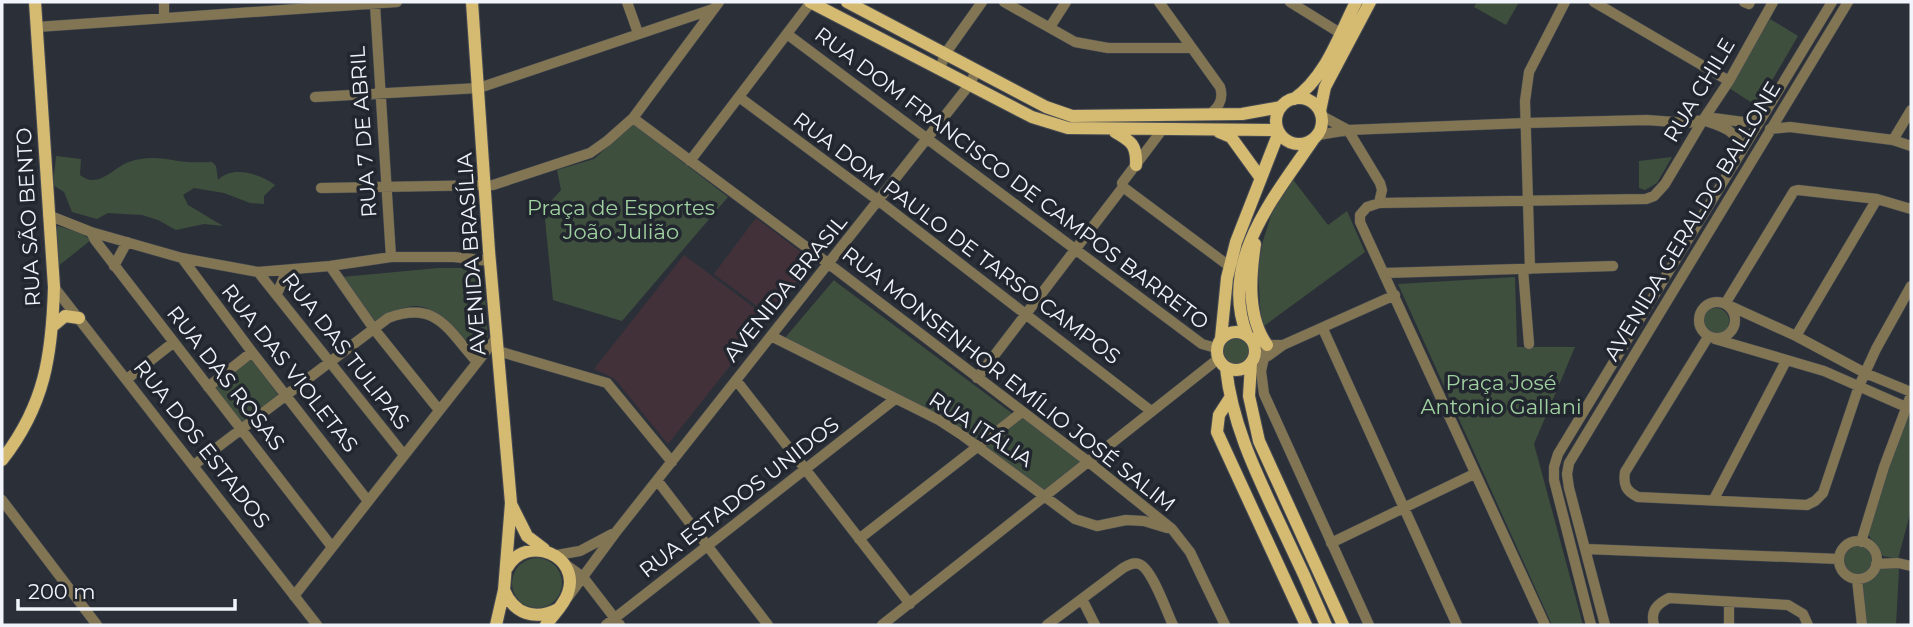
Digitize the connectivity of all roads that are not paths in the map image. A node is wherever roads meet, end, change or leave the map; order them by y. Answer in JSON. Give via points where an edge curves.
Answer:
{"nodes":[{"id":1,"x":35,"y":2,"type":"edge"},
{"id":2,"x":164,"y":2,"type":"edge"},
{"id":3,"x":397,"y":2,"type":"edge"},
{"id":4,"x":472,"y":2,"type":"edge"},
{"id":5,"x":627,"y":2,"type":"edge"},
{"id":6,"x":811,"y":2,"type":"edge"},
{"id":7,"x":847,"y":2,"type":"edge"},
{"id":8,"x":982,"y":2,"type":"edge"},
{"id":9,"x":1004,"y":2,"type":"edge"},
{"id":10,"x":1066,"y":2,"type":"edge"},
{"id":11,"x":1159,"y":2,"type":"edge"},
{"id":12,"x":1290,"y":2,"type":"edge"},
{"id":13,"x":1356,"y":2,"type":"edge"},
{"id":14,"x":1370,"y":2,"type":"edge"},
{"id":15,"x":1565,"y":2,"type":"edge"},
{"id":16,"x":1594,"y":2,"type":"edge"},
{"id":17,"x":1744,"y":2,"type":"edge"},
{"id":18,"x":1750,"y":2,"type":"edge"},
{"id":19,"x":1772,"y":2,"type":"edge"},
{"id":20,"x":1832,"y":2,"type":"edge"},
{"id":21,"x":1848,"y":2,"type":"edge"},
{"id":22,"x":375,"y":5,"type":"junction"},
{"id":23,"x":716,"y":6,"type":"edge"},
{"id":24,"x":164,"y":18,"type":"junction"},
{"id":25,"x":877,"y":18,"type":"junction"},
{"id":26,"x":37,"y":27,"type":"junction"},
{"id":27,"x":1050,"y":27,"type":"junction"},
{"id":28,"x":870,"y":32,"type":"junction"},
{"id":29,"x":638,"y":33,"type":"junction"},
{"id":30,"x":1340,"y":33,"type":"junction"},
{"id":31,"x":787,"y":34,"type":"junction"},
{"id":32,"x":1192,"y":48,"type":"junction"},
{"id":33,"x":945,"y":54,"type":"junction"},
{"id":34,"x":969,"y":66,"type":"junction"},
{"id":35,"x":940,"y":69,"type":"junction"},
{"id":36,"x":1729,"y":81,"type":"junction"},
{"id":37,"x":970,"y":84,"type":"junction"},
{"id":38,"x":479,"y":88,"type":"junction"},
{"id":39,"x":379,"y":92,"type":"junction"},
{"id":40,"x":315,"y":97,"type":"dead end"},
{"id":41,"x":739,"y":97,"type":"junction"},
{"id":42,"x":1718,"y":97,"type":"junction"},
{"id":43,"x":1294,"y":99,"type":"junction"},
{"id":44,"x":1040,"y":104,"type":"junction"},
{"id":45,"x":1281,"y":107,"type":"junction"},
{"id":46,"x":1911,"y":110,"type":"edge"},
{"id":47,"x":1780,"y":112,"type":"junction"},
{"id":48,"x":1182,"y":114,"type":"junction"},
{"id":49,"x":1210,"y":114,"type":"junction"},
{"id":50,"x":1321,"y":114,"type":"junction"},
{"id":51,"x":1032,"y":117,"type":"junction"},
{"id":52,"x":1762,"y":117,"type":"junction"},
{"id":53,"x":633,"y":118,"type":"junction"},
{"id":54,"x":1703,"y":120,"type":"junction"},
{"id":55,"x":1737,"y":122,"type":"junction"},
{"id":56,"x":1525,"y":123,"type":"junction"},
{"id":57,"x":1790,"y":127,"type":"junction"},
{"id":58,"x":1770,"y":129,"type":"junction"},
{"id":59,"x":1111,"y":130,"type":"junction"},
{"id":60,"x":1162,"y":130,"type":"junction"},
{"id":61,"x":1181,"y":130,"type":"junction"},
{"id":62,"x":1216,"y":130,"type":"junction"},
{"id":63,"x":1348,"y":130,"type":"junction"},
{"id":64,"x":1279,"y":131,"type":"junction"},
{"id":65,"x":1315,"y":137,"type":"junction"},
{"id":66,"x":928,"y":138,"type":"junction"},
{"id":67,"x":1893,"y":140,"type":"junction"},
{"id":68,"x":1911,"y":146,"type":"edge"},
{"id":69,"x":1742,"y":149,"type":"junction"},
{"id":70,"x":690,"y":161,"type":"junction"},
{"id":71,"x":1136,"y":165,"type":"junction"},
{"id":72,"x":1260,"y":177,"type":"junction"},
{"id":73,"x":484,"y":185,"type":"junction"},
{"id":74,"x":386,"y":186,"type":"junction"},
{"id":75,"x":1123,"y":187,"type":"junction"},
{"id":76,"x":321,"y":188,"type":"dead end"},
{"id":77,"x":1877,"y":199,"type":"junction"},
{"id":78,"x":879,"y":201,"type":"junction"},
{"id":79,"x":1528,"y":202,"type":"junction"},
{"id":80,"x":1379,"y":203,"type":"junction"},
{"id":81,"x":1911,"y":209,"type":"edge"},
{"id":82,"x":48,"y":215,"type":"junction"},
{"id":83,"x":1260,"y":219,"type":"junction"},
{"id":84,"x":91,"y":232,"type":"junction"},
{"id":85,"x":127,"y":242,"type":"junction"},
{"id":86,"x":1074,"y":249,"type":"junction"},
{"id":87,"x":391,"y":257,"type":"junction"},
{"id":88,"x":182,"y":258,"type":"junction"},
{"id":89,"x":490,"y":261,"type":"junction"},
{"id":90,"x":213,"y":264,"type":"junction"},
{"id":91,"x":829,"y":264,"type":"junction"},
{"id":92,"x":114,"y":266,"type":"junction"},
{"id":93,"x":330,"y":266,"type":"junction"},
{"id":94,"x":1229,"y":266,"type":"junction"},
{"id":95,"x":1614,"y":266,"type":"dead end"},
{"id":96,"x":1527,"y":269,"type":"junction"},
{"id":97,"x":287,"y":271,"type":"junction"},
{"id":98,"x":258,"y":272,"type":"junction"},
{"id":99,"x":1385,"y":273,"type":"junction"},
{"id":100,"x":202,"y":285,"type":"junction"},
{"id":101,"x":1911,"y":285,"type":"edge"},
{"id":102,"x":54,"y":288,"type":"junction"},
{"id":103,"x":276,"y":294,"type":"junction"},
{"id":104,"x":1395,"y":295,"type":"junction"},
{"id":105,"x":1727,"y":304,"type":"junction"},
{"id":106,"x":1026,"y":314,"type":"junction"},
{"id":107,"x":79,"y":318,"type":"junction"},
{"id":108,"x":53,"y":326,"type":"junction"},
{"id":109,"x":374,"y":328,"type":"junction"},
{"id":110,"x":1323,"y":329,"type":"junction"},
{"id":111,"x":1796,"y":336,"type":"junction"},
{"id":112,"x":497,"y":337,"type":"junction"},
{"id":113,"x":771,"y":337,"type":"junction"},
{"id":114,"x":1249,"y":337,"type":"junction"},
{"id":115,"x":1712,"y":338,"type":"junction"},
{"id":116,"x":174,"y":342,"type":"junction"},
{"id":117,"x":1528,"y":344,"type":"dead end"},
{"id":118,"x":498,"y":351,"type":"junction"},
{"id":119,"x":251,"y":352,"type":"junction"},
{"id":120,"x":1220,"y":353,"type":"junction"},
{"id":121,"x":1259,"y":356,"type":"junction"},
{"id":122,"x":332,"y":361,"type":"junction"},
{"id":123,"x":1786,"y":361,"type":"junction"},
{"id":124,"x":477,"y":362,"type":"junction"},
{"id":125,"x":1865,"y":373,"type":"junction"},
{"id":126,"x":500,"y":376,"type":"junction"},
{"id":127,"x":977,"y":378,"type":"junction"},
{"id":128,"x":127,"y":379,"type":"junction"},
{"id":129,"x":736,"y":380,"type":"junction"},
{"id":130,"x":1858,"y":386,"type":"junction"},
{"id":131,"x":208,"y":387,"type":"junction"},
{"id":132,"x":286,"y":396,"type":"junction"},
{"id":133,"x":1230,"y":398,"type":"junction"},
{"id":134,"x":895,"y":399,"type":"junction"},
{"id":135,"x":1910,"y":399,"type":"edge"},
{"id":136,"x":439,"y":410,"type":"junction"},
{"id":137,"x":1150,"y":411,"type":"junction"},
{"id":138,"x":1022,"y":412,"type":"junction"},
{"id":139,"x":241,"y":430,"type":"junction"},
{"id":140,"x":977,"y":446,"type":"junction"},
{"id":141,"x":404,"y":454,"type":"junction"},
{"id":142,"x":2,"y":460,"type":"edge"},
{"id":143,"x":672,"y":462,"type":"junction"},
{"id":144,"x":1090,"y":463,"type":"junction"},
{"id":145,"x":194,"y":466,"type":"junction"},
{"id":146,"x":805,"y":470,"type":"junction"},
{"id":147,"x":1474,"y":474,"type":"junction"},
{"id":148,"x":657,"y":480,"type":"junction"},
{"id":149,"x":1046,"y":497,"type":"junction"},
{"id":150,"x":1134,"y":499,"type":"junction"},
{"id":151,"x":1714,"y":499,"type":"junction"},
{"id":152,"x":2,"y":500,"type":"edge"},
{"id":153,"x":368,"y":501,"type":"junction"},
{"id":154,"x":511,"y":503,"type":"junction"},
{"id":155,"x":1404,"y":508,"type":"junction"},
{"id":156,"x":1126,"y":520,"type":"junction"},
{"id":157,"x":1172,"y":529,"type":"junction"},
{"id":158,"x":616,"y":532,"type":"junction"},
{"id":159,"x":859,"y":539,"type":"junction"},
{"id":160,"x":1861,"y":542,"type":"junction"},
{"id":161,"x":1331,"y":543,"type":"junction"},
{"id":162,"x":708,"y":546,"type":"junction"},
{"id":163,"x":332,"y":547,"type":"junction"},
{"id":164,"x":1587,"y":549,"type":"junction"},
{"id":165,"x":556,"y":557,"type":"junction"},
{"id":166,"x":1839,"y":559,"type":"junction"},
{"id":167,"x":1876,"y":564,"type":"junction"},
{"id":168,"x":1911,"y":566,"type":"edge"},
{"id":169,"x":506,"y":570,"type":"junction"},
{"id":170,"x":583,"y":577,"type":"junction"},
{"id":171,"x":1857,"y":579,"type":"junction"},
{"id":172,"x":504,"y":590,"type":"junction"},
{"id":173,"x":294,"y":596,"type":"junction"},
{"id":174,"x":1082,"y":599,"type":"junction"},
{"id":175,"x":1728,"y":602,"type":"junction"},
{"id":176,"x":561,"y":604,"type":"junction"},
{"id":177,"x":910,"y":604,"type":"junction"},
{"id":178,"x":614,"y":623,"type":"edge"},
{"id":179,"x":97,"y":625,"type":"edge"},
{"id":180,"x":317,"y":625,"type":"edge"},
{"id":181,"x":496,"y":625,"type":"edge"},
{"id":182,"x":546,"y":625,"type":"edge"},
{"id":183,"x":768,"y":625,"type":"edge"},
{"id":184,"x":883,"y":625,"type":"edge"},
{"id":185,"x":1047,"y":625,"type":"edge"},
{"id":186,"x":1094,"y":625,"type":"edge"},
{"id":187,"x":1172,"y":625,"type":"edge"},
{"id":188,"x":1225,"y":625,"type":"edge"},
{"id":189,"x":1306,"y":625,"type":"edge"},
{"id":190,"x":1326,"y":625,"type":"edge"},
{"id":191,"x":1343,"y":625,"type":"edge"},
{"id":192,"x":1369,"y":625,"type":"edge"},
{"id":193,"x":1457,"y":625,"type":"edge"},
{"id":194,"x":1545,"y":625,"type":"edge"},
{"id":195,"x":1591,"y":625,"type":"edge"},
{"id":196,"x":1605,"y":625,"type":"edge"},
{"id":197,"x":1654,"y":625,"type":"edge"},
{"id":198,"x":1729,"y":625,"type":"edge"},
{"id":199,"x":1808,"y":625,"type":"edge"},
{"id":200,"x":1862,"y":625,"type":"edge"}],
"edges":[{"from":1,"to":26,"type":"main road","name":"RUA SÃO BENTO"},
{"from":2,"to":24,"type":"street"},
{"from":3,"to":22,"type":"street"},
{"from":4,"to":38,"type":"main road","name":"AVENIDA BRASÍLIA"},
{"from":5,"to":29,"type":"street"},
{"from":6,"to":28,"type":"main road"},
{"from":6,"to":31,"type":"street"},
{"from":7,"to":25,"type":"main road"},
{"from":8,"to":33,"type":"street"},
{"from":9,"to":27,"type":"street"},
{"from":10,"to":27,"type":"street"},
{"from":11,"to":32,"type":"street"},
{"from":12,"to":30,"type":"street"},
{"from":13,"to":30,"type":"main road"},
{"from":14,"to":50,"type":"main road","via":[[1325,87]]},
{"from":15,"to":56,"type":"street","via":[[1529,72]]},
{"from":16,"to":36,"type":"street"},
{"from":17,"to":18,"type":"street"},
{"from":19,"to":36,"type":"street","name":"RUA CHILE"},
{"from":20,"to":52,"type":"street","name":"AVENIDA GERALDO BALLONE"},
{"from":21,"to":47,"type":"street","name":"AVENIDA GERALDO BALLONE"},
{"from":22,"to":24,"type":"street"},
{"from":22,"to":39,"type":"street","name":"RUA 7 DE ABRIL"},
{"from":23,"to":29,"type":"street"},
{"from":23,"to":53,"type":"street"},
{"from":24,"to":26,"type":"street"},
{"from":25,"to":28,"type":"main road"},
{"from":25,"to":33,"type":"main road"},
{"from":26,"to":82,"type":"main road","name":"RUA SÃO BENTO"},
{"from":27,"to":32,"type":"street","via":[[1075,42],[1108,48]]},
{"from":28,"to":35,"type":"main road"},
{"from":29,"to":38,"type":"street"},
{"from":30,"to":43,"type":"main road","via":[[1315,80]]},
{"from":31,"to":41,"type":"street"},
{"from":31,"to":66,"type":"street","name":"RUA DOM FRANCISCO DE CAMPOS BARRETO"},
{"from":32,"to":49,"type":"street","via":[[1222,93]]},
{"from":33,"to":34,"type":"main road"},
{"from":33,"to":35,"type":"street"},
{"from":34,"to":37,"type":"street","via":[[975,73]]},
{"from":34,"to":44,"type":"main road"},
{"from":35,"to":37,"type":"main road"},
{"from":36,"to":42,"type":"street","name":"RUA CHILE"},
{"from":37,"to":51,"type":"main road"},
{"from":37,"to":66,"type":"street","name":"AVENIDA BRASIL"},
{"from":38,"to":39,"type":"street"},
{"from":38,"to":73,"type":"main road","name":"AVENIDA BRASÍLIA"},
{"from":39,"to":40,"type":"street"},
{"from":39,"to":74,"type":"street","name":"RUA 7 DE ABRIL"},
{"from":41,"to":70,"type":"street"},
{"from":41,"to":78,"type":"street","name":"RUA DOM PAULO DE TARSO CAMPOS"},
{"from":42,"to":54,"type":"street","name":"RUA CHILE"},
{"from":42,"to":55,"type":"street","via":[[1726,115]]},
{"from":43,"to":45,"type":"main road"},
{"from":43,"to":50,"type":"main road","via":[[1310,100]]},
{"from":44,"to":48,"type":"main road","via":[[1072,116]]},
{"from":44,"to":51,"type":"main road"},
{"from":45,"to":49,"type":"main road"},
{"from":45,"to":64,"type":"main road","via":[[1276,122]]},
{"from":46,"to":67,"type":"street"},
{"from":47,"to":57,"type":"street"},
{"from":47,"to":58,"type":"street","name":"AVENIDA GERALDO BALLONE"},
{"from":48,"to":49,"type":"main road"},
{"from":48,"to":60,"type":"main road"},
{"from":48,"to":61,"type":"main road"},
{"from":50,"to":63,"type":"street"},
{"from":50,"to":65,"type":"main road","via":[[1321,129]]},
{"from":51,"to":59,"type":"main road","via":[[1068,128]]},
{"from":52,"to":55,"type":"street"},
{"from":52,"to":69,"type":"street","name":"AVENIDA GERALDO BALLONE"},
{"from":53,"to":70,"type":"street","name":"RUA MONSENHOR EMÍLIO JOSÉ SALIM"},
{"from":53,"to":73,"type":"street","via":[[590,153]]},
{"from":54,"to":55,"type":"street"},
{"from":54,"to":56,"type":"street"},
{"from":54,"to":69,"type":"street","via":[[1734,133]]},
{"from":54,"to":79,"type":"street","name":"RUA CHILE","via":[[1654,196]]},
{"from":56,"to":63,"type":"street"},
{"from":56,"to":79,"type":"street"},
{"from":57,"to":58,"type":"street"},
{"from":57,"to":67,"type":"street"},
{"from":58,"to":164,"type":"street","name":"AVENIDA GERALDO BALLONE","via":[[1569,463],[1569,488]]},
{"from":59,"to":60,"type":"main road"},
{"from":59,"to":71,"type":"main road","via":[[1132,141]]},
{"from":60,"to":61,"type":"main road"},
{"from":60,"to":71,"type":"street"},
{"from":61,"to":62,"type":"main road"},
{"from":62,"to":64,"type":"main road"},
{"from":62,"to":72,"type":"main road","via":[[1231,137]]},
{"from":63,"to":65,"type":"street"},
{"from":63,"to":80,"type":"street","via":[[1382,187]]},
{"from":64,"to":65,"type":"main road","via":[[1298,144]]},
{"from":64,"to":72,"type":"main road"},
{"from":65,"to":83,"type":"main road"},
{"from":66,"to":78,"type":"street","name":"AVENIDA BRASIL"},
{"from":66,"to":86,"type":"street","name":"RUA DOM FRANCISCO DE CAMPOS BARRETO"},
{"from":67,"to":68,"type":"street"},
{"from":69,"to":195,"type":"street","name":"AVENIDA GERALDO BALLONE","via":[[1558,454],[1554,480]]},
{"from":70,"to":91,"type":"street","name":"RUA MONSENHOR EMÍLIO JOSÉ SALIM"},
{"from":71,"to":75,"type":"street"},
{"from":72,"to":94,"type":"main road"},
{"from":73,"to":74,"type":"street"},
{"from":73,"to":89,"type":"main road","name":"AVENIDA BRASÍLIA"},
{"from":74,"to":76,"type":"street"},
{"from":74,"to":87,"type":"street","name":"RUA 7 DE ABRIL"},
{"from":75,"to":86,"type":"street"},
{"from":75,"to":94,"type":"street"},
{"from":77,"to":81,"type":"street"},
{"from":77,"to":105,"type":"street","via":[[1794,191]]},
{"from":77,"to":111,"type":"street"},
{"from":78,"to":91,"type":"street","name":"AVENIDA BRASIL"},
{"from":78,"to":106,"type":"street","name":"RUA DOM PAULO DE TARSO CAMPOS"},
{"from":79,"to":80,"type":"street"},
{"from":79,"to":96,"type":"street"},
{"from":80,"to":99,"type":"street","via":[[1363,211],[1360,222]]},
{"from":82,"to":84,"type":"street"},
{"from":82,"to":102,"type":"main road","name":"RUA SÃO BENTO"},
{"from":83,"to":114,"type":"main road","via":[[1247,250],[1238,295]]},
{"from":83,"to":121,"type":"main road","via":[[1252,270]]},
{"from":84,"to":85,"type":"street"},
{"from":84,"to":92,"type":"street","name":"RUA DAS ROSAS"},
{"from":85,"to":88,"type":"street"},
{"from":85,"to":92,"type":"street"},
{"from":86,"to":106,"type":"street"},
{"from":86,"to":120,"type":"street","name":"RUA DOM FRANCISCO DE CAMPOS BARRETO"},
{"from":87,"to":89,"type":"street"},
{"from":87,"to":93,"type":"street"},
{"from":88,"to":90,"type":"street"},
{"from":88,"to":100,"type":"street","name":"RUA DAS VIOLETAS"},
{"from":89,"to":112,"type":"main road","name":"AVENIDA BRASÍLIA"},
{"from":90,"to":98,"type":"street"},
{"from":90,"to":100,"type":"street"},
{"from":91,"to":113,"type":"street","name":"AVENIDA BRASIL"},
{"from":91,"to":127,"type":"street","name":"RUA MONSENHOR EMÍLIO JOSÉ SALIM"},
{"from":92,"to":116,"type":"street","name":"RUA DAS ROSAS"},
{"from":93,"to":97,"type":"street"},
{"from":93,"to":109,"type":"street"},
{"from":94,"to":120,"type":"main road"},
{"from":95,"to":96,"type":"street"},
{"from":96,"to":99,"type":"street"},
{"from":96,"to":117,"type":"street"},
{"from":97,"to":98,"type":"street"},
{"from":97,"to":103,"type":"street"},
{"from":98,"to":103,"type":"street","name":"RUA DAS TULIPAS"},
{"from":99,"to":104,"type":"street"},
{"from":100,"to":119,"type":"street","name":"RUA DAS VIOLETAS"},
{"from":101,"to":125,"type":"street"},
{"from":102,"to":107,"type":"street","name":"RUA DOS ESTADOS"},
{"from":102,"to":108,"type":"main road","name":"RUA SÃO BENTO"},
{"from":103,"to":122,"type":"street","name":"RUA DAS TULIPAS"},
{"from":104,"to":110,"type":"street"},
{"from":104,"to":147,"type":"street"},
{"from":105,"to":111,"type":"street"},
{"from":105,"to":115,"type":"street","via":[[1735,315],[1734,327],[1726,336]]},
{"from":105,"to":115,"type":"street","via":[[1707,305],[1699,315],[1700,328]]},
{"from":106,"to":127,"type":"street"},
{"from":106,"to":137,"type":"street","name":"RUA DOM PAULO DE TARSO CAMPOS"},
{"from":107,"to":108,"type":"main road","via":[[65,316]]},
{"from":107,"to":128,"type":"street","name":"RUA DOS ESTADOS"},
{"from":108,"to":142,"type":"main road","name":"RUA SÃO BENTO","via":[[40,394]]},
{"from":109,"to":122,"type":"street"},
{"from":109,"to":124,"type":"street","via":[[388,318],[421,311],[442,323]]},
{"from":109,"to":136,"type":"street"},
{"from":110,"to":121,"type":"street"},
{"from":110,"to":155,"type":"street"},
{"from":111,"to":125,"type":"street"},
{"from":112,"to":118,"type":"main road","name":"AVENIDA BRASÍLIA"},
{"from":112,"to":124,"type":"street"},
{"from":113,"to":129,"type":"street","name":"AVENIDA BRASIL"},
{"from":113,"to":134,"type":"street","name":"RUA ITÁLIA"},
{"from":114,"to":120,"type":"main road","via":[[1233,332]]},
{"from":114,"to":121,"type":"main road"},
{"from":115,"to":123,"type":"street"},
{"from":115,"to":151,"type":"street","via":[[1625,472],[1623,483],[1638,497]]},
{"from":116,"to":128,"type":"street"},
{"from":116,"to":131,"type":"street","name":"RUA DAS ROSAS"},
{"from":118,"to":126,"type":"main road","name":"AVENIDA BRASÍLIA"},
{"from":118,"to":143,"type":"street","via":[[607,383]]},
{"from":119,"to":131,"type":"street"},
{"from":119,"to":132,"type":"street","name":"RUA DAS VIOLETAS"},
{"from":120,"to":121,"type":"main road","via":[[1242,370]]},
{"from":120,"to":133,"type":"main road"},
{"from":120,"to":137,"type":"street"},
{"from":121,"to":161,"type":"street","via":[[1264,394]]},
{"from":121,"to":191,"type":"main road","via":[[1249,396],[1259,441]]},
{"from":122,"to":132,"type":"street"},
{"from":122,"to":141,"type":"street","name":"RUA DAS TULIPAS"},
{"from":123,"to":130,"type":"street"},
{"from":123,"to":151,"type":"street"},
{"from":124,"to":126,"type":"street","via":[[490,365]]},
{"from":124,"to":136,"type":"street"},
{"from":125,"to":130,"type":"street"},
{"from":125,"to":135,"type":"street"},
{"from":126,"to":154,"type":"main road","name":"AVENIDA BRASÍLIA"},
{"from":127,"to":138,"type":"street","name":"RUA MONSENHOR EMÍLIO JOSÉ SALIM"},
{"from":128,"to":145,"type":"street","name":"RUA DOS ESTADOS"},
{"from":129,"to":143,"type":"street","name":"AVENIDA BRASIL"},
{"from":129,"to":146,"type":"street"},
{"from":130,"to":135,"type":"street"},
{"from":130,"to":151,"type":"street","via":[[1823,494],[1815,501],[1807,505]]},
{"from":131,"to":139,"type":"street","name":"RUA DAS ROSAS"},
{"from":132,"to":139,"type":"street"},
{"from":132,"to":153,"type":"street","name":"RUA DAS VIOLETAS"},
{"from":133,"to":189,"type":"main road","via":[[1219,415],[1217,432]]},
{"from":133,"to":190,"type":"main road","via":[[1262,487]]},
{"from":134,"to":140,"type":"street","name":"RUA ITÁLIA","via":[[939,420]]},
{"from":134,"to":146,"type":"street","name":"RUA ESTADOS UNIDOS"},
{"from":135,"to":160,"type":"street"},
{"from":136,"to":141,"type":"street"},
{"from":137,"to":144,"type":"street"},
{"from":138,"to":140,"type":"street"},
{"from":138,"to":144,"type":"street","name":"RUA MONSENHOR EMÍLIO JOSÉ SALIM"},
{"from":139,"to":145,"type":"street"},
{"from":139,"to":163,"type":"street","name":"RUA DAS ROSAS"},
{"from":140,"to":149,"type":"street","name":"RUA ITÁLIA"},
{"from":140,"to":159,"type":"street"},
{"from":141,"to":153,"type":"street"},
{"from":143,"to":148,"type":"street","name":"AVENIDA BRASIL"},
{"from":144,"to":149,"type":"street"},
{"from":144,"to":150,"type":"street","name":"RUA MONSENHOR EMÍLIO JOSÉ SALIM"},
{"from":145,"to":173,"type":"street","name":"RUA DOS ESTADOS"},
{"from":146,"to":159,"type":"street"},
{"from":146,"to":162,"type":"street","name":"RUA ESTADOS UNIDOS"},
{"from":147,"to":155,"type":"street"},
{"from":147,"to":194,"type":"street"},
{"from":148,"to":158,"type":"street","name":"AVENIDA BRASIL"},
{"from":148,"to":162,"type":"street"},
{"from":149,"to":156,"type":"street","name":"RUA ITÁLIA","via":[[1085,523],[1097,526]]},
{"from":149,"to":177,"type":"street"},
{"from":150,"to":156,"type":"street"},
{"from":150,"to":157,"type":"street","name":"RUA MONSENHOR EMÍLIO JOSÉ SALIM"},
{"from":152,"to":179,"type":"street"},
{"from":153,"to":163,"type":"street"},
{"from":154,"to":165,"type":"main road","name":"AVENIDA BRASÍLIA","via":[[533,543]]},
{"from":154,"to":169,"type":"main road","name":"AVENIDA BRASÍLIA"},
{"from":155,"to":161,"type":"street"},
{"from":155,"to":193,"type":"street"},
{"from":156,"to":157,"type":"street","name":"RUA ITÁLIA"},
{"from":157,"to":188,"type":"street","name":"RUA MONSENHOR EMÍLIO JOSÉ SALIM","via":[[1190,552]]},
{"from":158,"to":165,"type":"street","name":"AVENIDA BRASIL","via":[[580,551]]},
{"from":158,"to":170,"type":"street","name":"AVENIDA BRASIL"},
{"from":159,"to":177,"type":"street"},
{"from":160,"to":166,"type":"street","via":[[1849,544]]},
{"from":160,"to":167,"type":"street","via":[[1872,547]]},
{"from":161,"to":192,"type":"street"},
{"from":162,"to":178,"type":"street","name":"RUA ESTADOS UNIDOS"},
{"from":162,"to":183,"type":"street"},
{"from":163,"to":173,"type":"street"},
{"from":164,"to":166,"type":"street"},
{"from":164,"to":196,"type":"street","name":"AVENIDA GERALDO BALLONE"},
{"from":165,"to":169,"type":"main road","via":[[537,549],[515,557]]},
{"from":165,"to":170,"type":"street"},
{"from":165,"to":176,"type":"main road","via":[[570,582]]},
{"from":166,"to":171,"type":"street","via":[[1844,573]]},
{"from":167,"to":168,"type":"street"},
{"from":167,"to":171,"type":"street","via":[[1870,574]]},
{"from":169,"to":172,"type":"main road"},
{"from":170,"to":176,"type":"street","name":"AVENIDA BRASIL"},
{"from":170,"to":178,"type":"street"},
{"from":171,"to":200,"type":"street"},
{"from":172,"to":176,"type":"main road","via":[[526,614],[548,614]]},
{"from":172,"to":181,"type":"main road"},
{"from":173,"to":180,"type":"street","name":"RUA DOS ESTADOS"},
{"from":174,"to":185,"type":"street"},
{"from":174,"to":186,"type":"street"},
{"from":174,"to":187,"type":"street","via":[[1126,566],[1137,564],[1149,572]]},
{"from":175,"to":197,"type":"street","via":[[1670,598],[1656,607]]},
{"from":175,"to":198,"type":"street"},
{"from":175,"to":199,"type":"street","via":[[1788,605],[1803,614]]},
{"from":176,"to":182,"type":"main road","name":"AVENIDA BRASIL"},
{"from":177,"to":184,"type":"street"}]}
